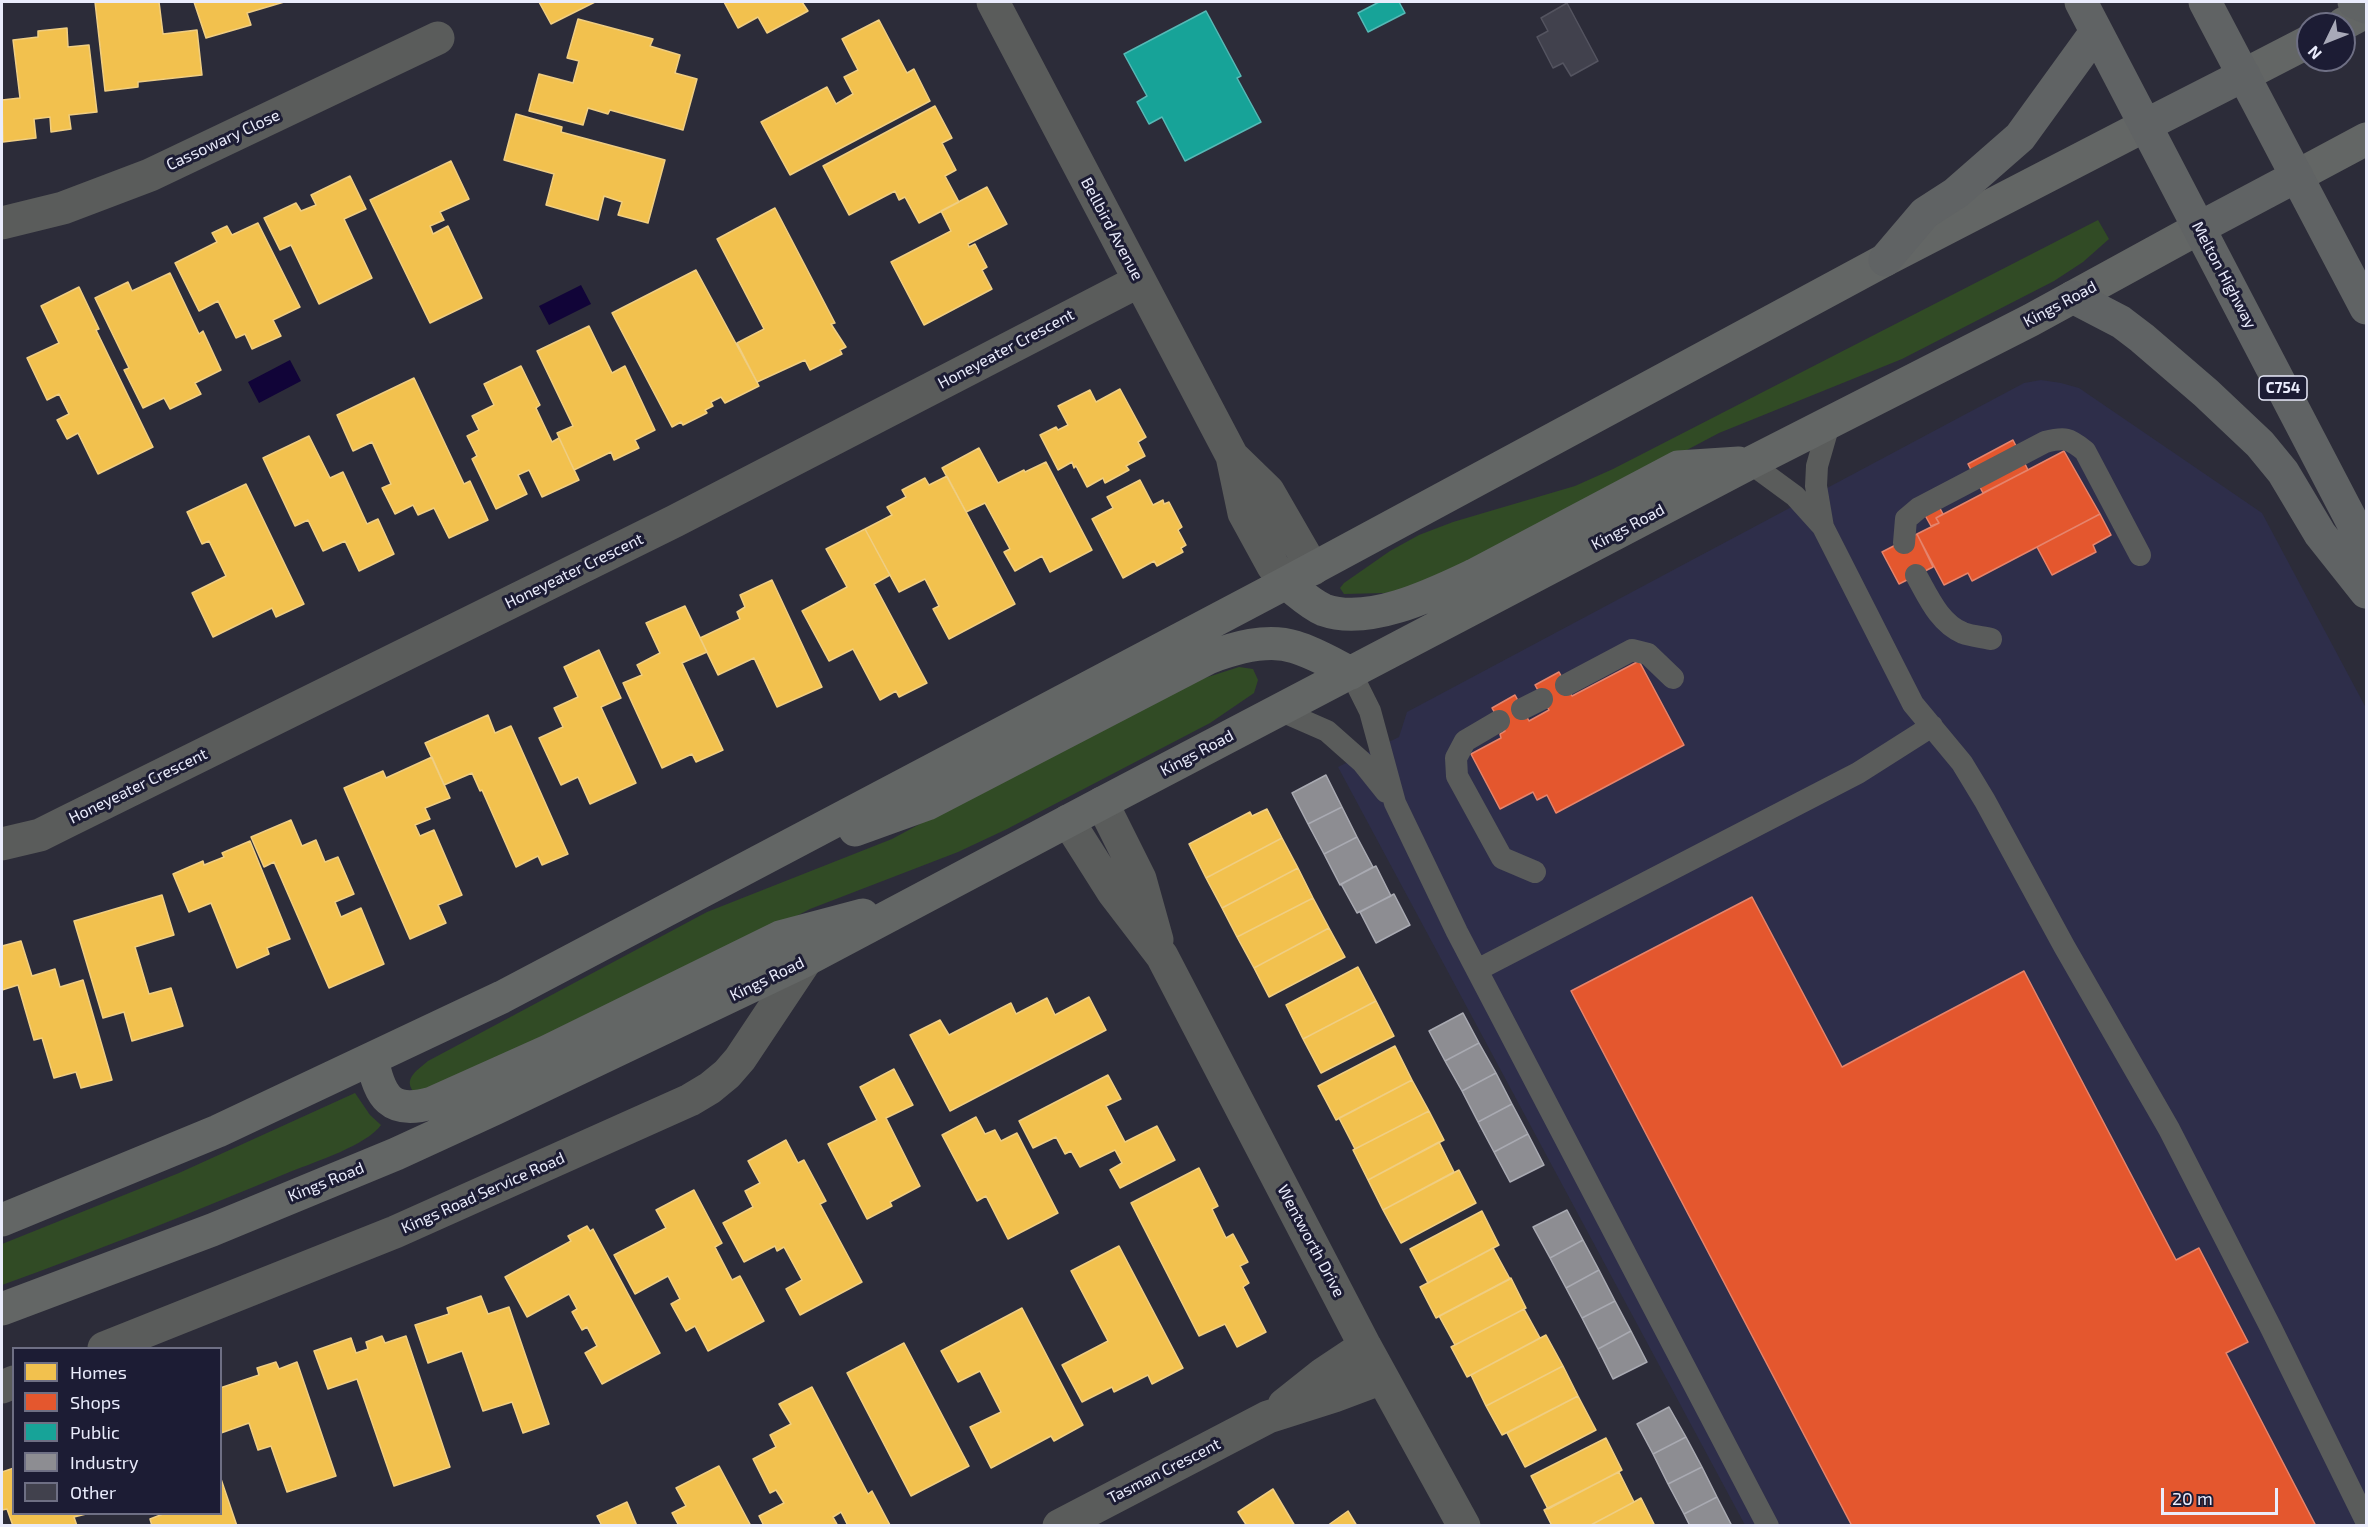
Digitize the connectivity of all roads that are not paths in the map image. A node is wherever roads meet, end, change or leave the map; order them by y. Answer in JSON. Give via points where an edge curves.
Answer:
{"nodes":[{"id":1,"x":993,"y":2,"type":"edge"},
{"id":2,"x":2080,"y":2,"type":"edge"},
{"id":3,"x":2205,"y":2,"type":"edge"},
{"id":4,"x":2354,"y":2,"type":"edge"},
{"id":5,"x":2367,"y":10,"type":"edge"},
{"id":6,"x":2096,"y":32,"type":"junction"},
{"id":7,"x":438,"y":38,"type":"dead end"},
{"id":8,"x":2296,"y":48,"type":"edge"},
{"id":9,"x":2244,"y":75,"type":"junction"},
{"id":10,"x":2146,"y":126,"type":"junction"},
{"id":11,"x":2367,"y":139,"type":"edge"},
{"id":12,"x":2297,"y":176,"type":"junction"},
{"id":13,"x":2,"y":223,"type":"edge"},
{"id":14,"x":2199,"y":228,"type":"junction"},
{"id":15,"x":1885,"y":260,"type":"junction"},
{"id":16,"x":1139,"y":281,"type":"junction"},
{"id":17,"x":2362,"y":282,"type":"edge"},
{"id":18,"x":2073,"y":297,"type":"junction"},
{"id":19,"x":1830,"y":422,"type":"junction"},
{"id":20,"x":1750,"y":463,"type":"junction"},
{"id":21,"x":1823,"y":527,"type":"junction"},
{"id":22,"x":1904,"y":543,"type":"dead end"},
{"id":23,"x":2367,"y":548,"type":"edge"},
{"id":24,"x":2140,"y":555,"type":"dead end"},
{"id":25,"x":1916,"y":575,"type":"dead end"},
{"id":26,"x":1300,"y":576,"type":"junction"},
{"id":27,"x":2367,"y":592,"type":"edge"},
{"id":28,"x":1991,"y":639,"type":"dead end"},
{"id":29,"x":1351,"y":673,"type":"junction"},
{"id":30,"x":1672,"y":678,"type":"dead end"},
{"id":31,"x":1566,"y":685,"type":"dead end"},
{"id":32,"x":1542,"y":699,"type":"dead end"},
{"id":33,"x":1279,"y":710,"type":"junction"},
{"id":34,"x":1522,"y":710,"type":"dead end"},
{"id":35,"x":1499,"y":721,"type":"dead end"},
{"id":36,"x":1932,"y":726,"type":"junction"},
{"id":37,"x":1101,"y":802,"type":"junction"},
{"id":38,"x":1395,"y":803,"type":"junction"},
{"id":39,"x":1068,"y":821,"type":"junction"},
{"id":40,"x":2,"y":844,"type":"edge"},
{"id":41,"x":746,"y":869,"type":"junction"},
{"id":42,"x":1535,"y":872,"type":"dead end"},
{"id":43,"x":923,"y":899,"type":"junction"},
{"id":44,"x":1161,"y":956,"type":"junction"},
{"id":45,"x":806,"y":960,"type":"junction"},
{"id":46,"x":1477,"y":970,"type":"junction"},
{"id":47,"x":372,"y":1059,"type":"junction"},
{"id":48,"x":2,"y":1220,"type":"edge"},
{"id":49,"x":2,"y":1309,"type":"edge"},
{"id":50,"x":1365,"y":1346,"type":"junction"},
{"id":51,"x":107,"y":1347,"type":"edge"},
{"id":52,"x":1382,"y":1378,"type":"junction"},
{"id":53,"x":1268,"y":1417,"type":"junction"},
{"id":54,"x":2367,"y":1521,"type":"edge"},
{"id":55,"x":1059,"y":1526,"type":"edge"},
{"id":56,"x":1464,"y":1526,"type":"edge"},
{"id":57,"x":1768,"y":1526,"type":"edge"}],
"edges":[{"from":1,"to":16,"type":"street","name":"Bellbird Avenue"},
{"from":2,"to":6,"type":"highway","name":"Melton Highway","number":"C754"},
{"from":3,"to":9,"type":"highway"},
{"from":4,"to":5,"type":"highway"},
{"from":6,"to":10,"type":"highway","name":"Melton Highway","number":"C754"},
{"from":6,"to":15,"type":"highway","via":[[2020,137],[1956,193],[1925,213]]},
{"from":7,"to":13,"type":"street","name":"Cassowary Close","via":[[150,175],[63,208]]},
{"from":8,"to":9,"type":"main road"},
{"from":9,"to":10,"type":"highway"},
{"from":9,"to":12,"type":"highway"},
{"from":10,"to":14,"type":"highway","name":"Melton Highway","number":"C754"},
{"from":10,"to":15,"type":"main road"},
{"from":11,"to":12,"type":"main road","name":"Kings Road"},
{"from":12,"to":14,"type":"highway","name":"Kings Road"},
{"from":12,"to":17,"type":"highway"},
{"from":14,"to":18,"type":"main road","name":"Kings Road"},
{"from":14,"to":23,"type":"highway","name":"Melton Highway","number":"C754"},
{"from":15,"to":26,"type":"main road"},
{"from":16,"to":26,"type":"street","name":"Bellbird Avenue","via":[[1232,456],[1244,513],[1273,566]]},
{"from":16,"to":40,"type":"street","name":"Honeyeater Crescent","via":[[675,521],[40,835]]},
{"from":18,"to":19,"type":"main road","name":"Kings Road"},
{"from":18,"to":27,"type":"highway","via":[[2098,308],[2142,338],[2251,436],[2283,472],[2320,534]]},
{"from":19,"to":20,"type":"main road","name":"Kings Road"},
{"from":19,"to":21,"type":"lane","via":[[1817,466]]},
{"from":20,"to":21,"type":"lane","via":[[1795,496]]},
{"from":20,"to":26,"type":"main road","via":[[1678,466],[1474,575],[1390,609],[1341,614],[1323,609]]},
{"from":20,"to":29,"type":"main road","name":"Kings Road"},
{"from":21,"to":36,"type":"lane","via":[[1913,704]]},
{"from":22,"to":24,"type":"lane","via":[[1906,519],[1919,508],[2045,442],[2063,438],[2085,451]]},
{"from":25,"to":28,"type":"lane","via":[[1950,625],[1963,633]]},
{"from":26,"to":41,"type":"main road"},
{"from":29,"to":33,"type":"main road","name":"Kings Road"},
{"from":29,"to":38,"type":"lane","via":[[1370,711]]},
{"from":29,"to":41,"type":"main road","via":[[1294,646],[1236,647],[927,804]]},
{"from":30,"to":31,"type":"lane","via":[[1648,654],[1632,650]]},
{"from":32,"to":34,"type":"lane"},
{"from":33,"to":37,"type":"main road","name":"Kings Road"},
{"from":33,"to":38,"type":"lane","via":[[1327,731],[1362,762]]},
{"from":35,"to":42,"type":"lane","via":[[1465,741],[1456,758],[1458,776],[1502,858]]},
{"from":36,"to":46,"type":"lane","via":[[1858,773]]},
{"from":36,"to":54,"type":"lane","via":[[1985,801],[2169,1129]]},
{"from":37,"to":39,"type":"main road","name":"Kings Road"},
{"from":37,"to":44,"type":"street","name":"Wentworth Drive","via":[[1140,879]]},
{"from":38,"to":46,"type":"lane"},
{"from":39,"to":43,"type":"main road","name":"Kings Road"},
{"from":39,"to":44,"type":"street","name":"Wentworth Drive","via":[[1113,892]]},
{"from":41,"to":47,"type":"main road","via":[[502,997]]},
{"from":43,"to":45,"type":"main road","name":"Kings Road"},
{"from":43,"to":47,"type":"main road","via":[[780,938],[548,1052],[416,1108],[392,1103],[377,1082]]},
{"from":44,"to":50,"type":"street","name":"Wentworth Drive"},
{"from":45,"to":49,"type":"main road","name":"Kings Road","via":[[396,1154],[212,1230]]},
{"from":45,"to":51,"type":"street","name":"Kings Road Service Road","via":[[740,1059],[710,1088],[690,1100],[364,1245]]},
{"from":46,"to":57,"type":"lane"},
{"from":47,"to":48,"type":"main road","via":[[218,1131]]},
{"from":50,"to":52,"type":"street","name":"Wentworth Drive"},
{"from":50,"to":53,"type":"street","name":"Tasman Crescent"},
{"from":52,"to":53,"type":"street","name":"Tasman Crescent"},
{"from":52,"to":56,"type":"street","name":"Wentworth Drive"},
{"from":53,"to":55,"type":"street","name":"Tasman Crescent"}]}
